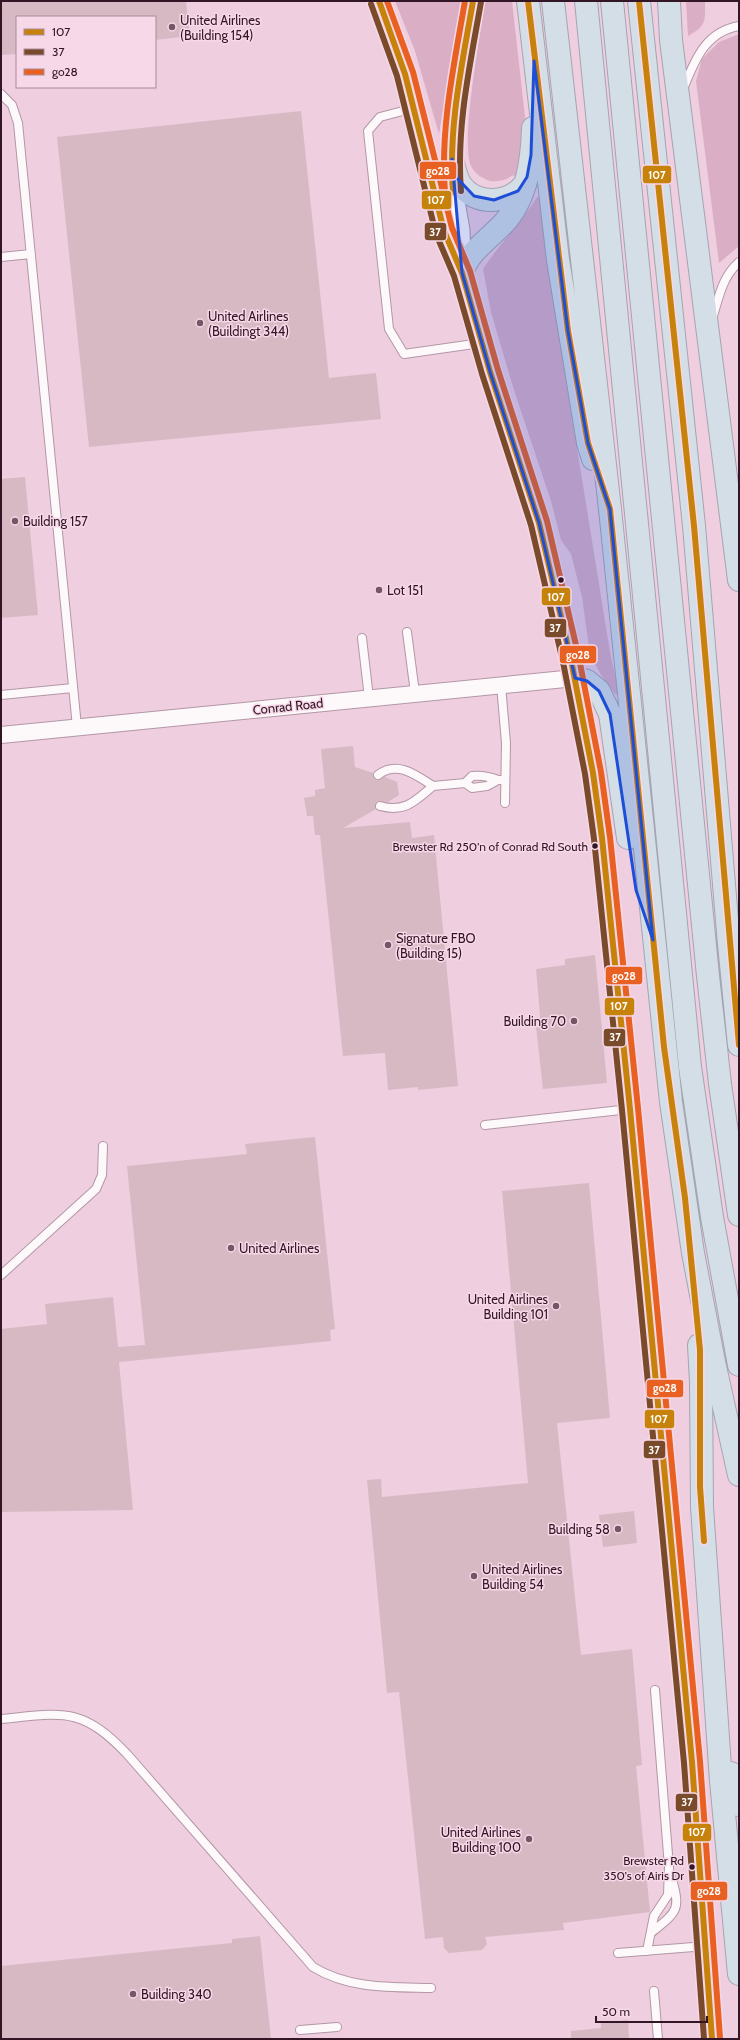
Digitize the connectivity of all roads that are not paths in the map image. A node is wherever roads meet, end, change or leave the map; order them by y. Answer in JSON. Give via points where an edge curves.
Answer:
{"nodes":[{"id":1,"x":379,"y":1,"type":"edge"},
{"id":2,"x":473,"y":1,"type":"edge"},
{"id":3,"x":528,"y":1,"type":"edge"},
{"id":4,"x":552,"y":1,"type":"edge"},
{"id":5,"x":572,"y":1,"type":"edge"},
{"id":6,"x":586,"y":1,"type":"edge"},
{"id":7,"x":612,"y":1,"type":"edge"},
{"id":8,"x":617,"y":1,"type":"edge"},
{"id":9,"x":639,"y":1,"type":"edge"},
{"id":10,"x":662,"y":1,"type":"edge"},
{"id":11,"x":669,"y":1,"type":"edge"},
{"id":12,"x":739,"y":26,"type":"edge"},
{"id":13,"x":671,"y":40,"type":"junction"},
{"id":14,"x":534,"y":61,"type":"junction"},
{"id":15,"x":1,"y":94,"type":"edge"},
{"id":16,"x":679,"y":98,"type":"junction"},
{"id":17,"x":414,"y":108,"type":"junction"},
{"id":18,"x":452,"y":158,"type":"junction"},
{"id":19,"x":524,"y":185,"type":"junction"},
{"id":20,"x":610,"y":247,"type":"junction"},
{"id":21,"x":31,"y":254,"type":"junction"},
{"id":22,"x":1,"y":257,"type":"edge"},
{"id":23,"x":739,"y":262,"type":"edge"},
{"id":24,"x":462,"y":273,"type":"junction"},
{"id":25,"x":708,"y":330,"type":"junction"},
{"id":26,"x":481,"y":343,"type":"junction"},
{"id":27,"x":728,"y":489,"type":"junction"},
{"id":28,"x":739,"y":507,"type":"edge"},
{"id":29,"x":610,"y":509,"type":"junction"},
{"id":30,"x":739,"y":580,"type":"edge"},
{"id":31,"x":407,"y":632,"type":"dead end"},
{"id":32,"x":362,"y":638,"type":"dead end"},
{"id":33,"x":705,"y":654,"type":"junction"},
{"id":34,"x":575,"y":678,"type":"junction"},
{"id":35,"x":501,"y":685,"type":"junction"},
{"id":36,"x":73,"y":688,"type":"junction"},
{"id":37,"x":415,"y":693,"type":"junction"},
{"id":38,"x":1,"y":695,"type":"edge"},
{"id":39,"x":369,"y":698,"type":"junction"},
{"id":40,"x":77,"y":727,"type":"junction"},
{"id":41,"x":1,"y":734,"type":"edge"},
{"id":42,"x":378,"y":775,"type":"dead end"},
{"id":43,"x":501,"y":780,"type":"junction"},
{"id":44,"x":465,"y":783,"type":"junction"},
{"id":45,"x":433,"y":786,"type":"junction"},
{"id":46,"x":505,"y":803,"type":"dead end"},
{"id":47,"x":380,"y":806,"type":"dead end"},
{"id":48,"x":653,"y":940,"type":"junction"},
{"id":49,"x":739,"y":1045,"type":"edge"},
{"id":50,"x":630,"y":1109,"type":"junction"},
{"id":51,"x":485,"y":1125,"type":"dead end"},
{"id":52,"x":103,"y":1146,"type":"dead end"},
{"id":53,"x":685,"y":1198,"type":"junction"},
{"id":54,"x":739,"y":1215,"type":"edge"},
{"id":55,"x":1,"y":1275,"type":"edge"},
{"id":56,"x":739,"y":1365,"type":"edge"},
{"id":57,"x":739,"y":1475,"type":"edge"},
{"id":58,"x":713,"y":1673,"type":"junction"},
{"id":59,"x":655,"y":1690,"type":"dead end"},
{"id":60,"x":1,"y":1719,"type":"edge"},
{"id":61,"x":739,"y":1805,"type":"edge"},
{"id":62,"x":669,"y":1867,"type":"junction"},
{"id":63,"x":652,"y":1932,"type":"junction"},
{"id":64,"x":706,"y":1946,"type":"junction"},
{"id":65,"x":647,"y":1951,"type":"junction"},
{"id":66,"x":618,"y":1953,"type":"dead end"},
{"id":67,"x":739,"y":1974,"type":"edge"},
{"id":68,"x":431,"y":1988,"type":"dead end"},
{"id":69,"x":654,"y":1992,"type":"dead end"},
{"id":70,"x":337,"y":2027,"type":"dead end"},
{"id":71,"x":300,"y":2030,"type":"dead end"},
{"id":72,"x":658,"y":2039,"type":"edge"},
{"id":73,"x":712,"y":2039,"type":"edge"}],
"edges":[{"from":1,"to":17,"type":"street"},
{"from":2,"to":18,"type":"street","via":[[457,98]]},
{"from":3,"to":14,"type":"highway"},
{"from":4,"to":29,"type":"highway"},
{"from":5,"to":20,"type":"highway"},
{"from":6,"to":20,"type":"highway"},
{"from":7,"to":54,"type":"highway","via":[[708,976]]},
{"from":8,"to":33,"type":"highway","via":[[655,290],[686,580]]},
{"from":9,"to":33,"type":"highway","via":[[688,458]]},
{"from":10,"to":13,"type":"highway","via":[[664,19]]},
{"from":11,"to":13,"type":"highway"},
{"from":12,"to":16,"type":"lane","via":[[718,32],[705,44],[694,60]]},
{"from":13,"to":16,"type":"highway"},
{"from":14,"to":19,"type":"highway","via":[[532,141]]},
{"from":14,"to":29,"type":"highway","via":[[568,331],[588,443]]},
{"from":15,"to":21,"type":"lane","via":[[12,105],[18,117]]},
{"from":16,"to":25,"type":"highway"},
{"from":17,"to":24,"type":"street","via":[[444,231]]},
{"from":17,"to":26,"type":"lane","via":[[380,117],[368,131],[389,329],[404,354]]},
{"from":18,"to":19,"type":"highway","via":[[458,179],[467,192],[474,196],[503,199]]},
{"from":18,"to":24,"type":"street"},
{"from":19,"to":24,"type":"highway","via":[[515,208],[503,224],[477,249]]},
{"from":20,"to":56,"type":"highway","via":[[690,1067],[712,1217]]},
{"from":21,"to":22,"type":"lane"},
{"from":21,"to":36,"type":"lane"},
{"from":23,"to":25,"type":"lane","via":[[724,281]]},
{"from":24,"to":26,"type":"street"},
{"from":25,"to":27,"type":"highway"},
{"from":26,"to":34,"type":"street","via":[[540,529]]},
{"from":27,"to":28,"type":"lane"},
{"from":27,"to":30,"type":"highway"},
{"from":29,"to":48,"type":"highway"},
{"from":31,"to":37,"type":"lane"},
{"from":32,"to":39,"type":"lane"},
{"from":33,"to":49,"type":"highway"},
{"from":34,"to":35,"type":"street","name":"Conrad Road"},
{"from":34,"to":48,"type":"highway","via":[[587,682],[599,691],[610,714],[636,890]]},
{"from":34,"to":50,"type":"street","via":[[600,820]]},
{"from":35,"to":37,"type":"street","name":"Conrad Road"},
{"from":35,"to":43,"type":"lane","via":[[506,737]]},
{"from":36,"to":38,"type":"lane"},
{"from":36,"to":40,"type":"lane"},
{"from":37,"to":39,"type":"street","name":"Conrad Road"},
{"from":39,"to":40,"type":"street","name":"Conrad Road"},
{"from":40,"to":41,"type":"street","name":"Conrad Road"},
{"from":42,"to":45,"type":"lane","via":[[390,768],[401,769],[414,773]]},
{"from":43,"to":44,"type":"lane","via":[[476,788]]},
{"from":43,"to":44,"type":"lane","via":[[486,775],[472,776]]},
{"from":43,"to":46,"type":"lane"},
{"from":44,"to":45,"type":"lane"},
{"from":45,"to":47,"type":"lane","via":[[406,807],[396,809]]},
{"from":48,"to":53,"type":"highway","via":[[671,1102]]},
{"from":50,"to":51,"type":"lane"},
{"from":50,"to":64,"type":"street","via":[[691,1754]]},
{"from":52,"to":55,"type":"lane","via":[[102,1175],[96,1189]]},
{"from":53,"to":57,"type":"highway","via":[[714,1362]]},
{"from":53,"to":58,"type":"highway","via":[[701,1366],[700,1487]]},
{"from":58,"to":61,"type":"highway"},
{"from":58,"to":67,"type":"highway"},
{"from":59,"to":62,"type":"lane"},
{"from":60,"to":68,"type":"lane","via":[[66,1715],[98,1727],[127,1754],[313,1967],[336,1979],[356,1984]]},
{"from":62,"to":63,"type":"lane","via":[[668,1895],[654,1916]]},
{"from":62,"to":63,"type":"lane","via":[[678,1899],[672,1916]]},
{"from":63,"to":65,"type":"lane"},
{"from":64,"to":65,"type":"lane"},
{"from":64,"to":73,"type":"street"},
{"from":65,"to":66,"type":"lane"},
{"from":69,"to":72,"type":"lane"},
{"from":70,"to":71,"type":"lane"}]}
